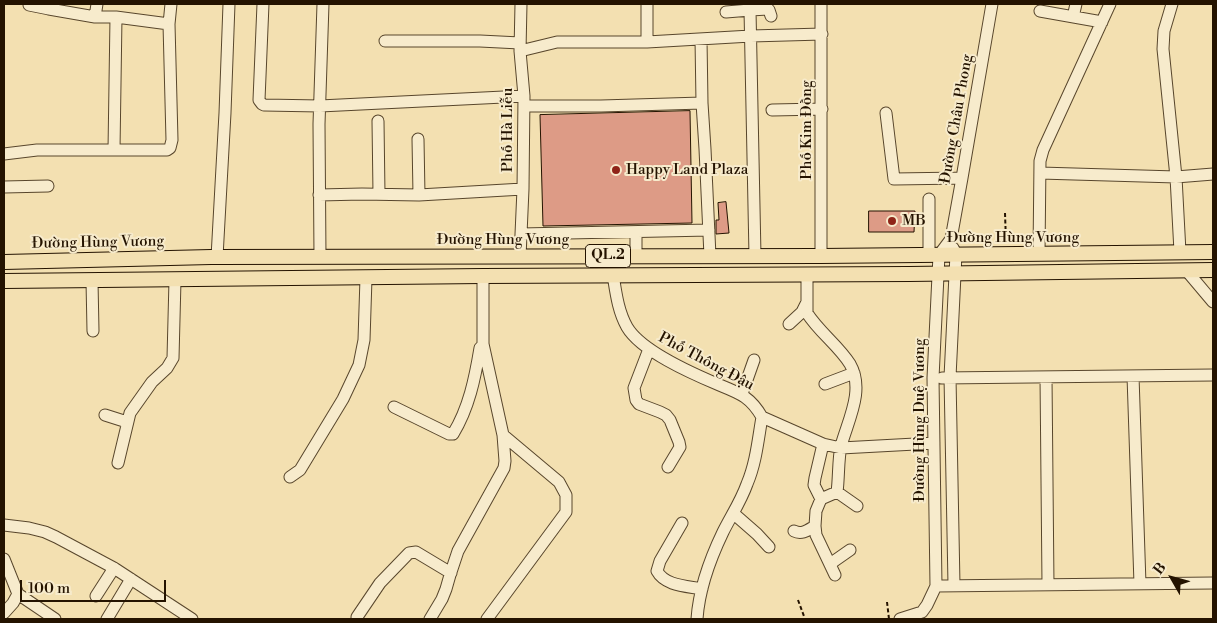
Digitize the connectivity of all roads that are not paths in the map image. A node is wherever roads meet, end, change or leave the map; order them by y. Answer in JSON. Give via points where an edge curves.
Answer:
{"nodes":[{"id":1,"x":96,"y":4,"type":"edge"},
{"id":2,"x":171,"y":4,"type":"edge"},
{"id":3,"x":229,"y":4,"type":"edge"},
{"id":4,"x":263,"y":4,"type":"edge"},
{"id":5,"x":323,"y":4,"type":"edge"},
{"id":6,"x":521,"y":4,"type":"edge"},
{"id":7,"x":647,"y":4,"type":"edge"},
{"id":8,"x":821,"y":4,"type":"edge"},
{"id":9,"x":992,"y":4,"type":"edge"},
{"id":10,"x":1076,"y":4,"type":"edge"},
{"id":11,"x":1110,"y":4,"type":"edge"},
{"id":12,"x":1172,"y":4,"type":"edge"},
{"id":13,"x":29,"y":5,"type":"dead end"},
{"id":14,"x":49,"y":6,"type":"edge"},
{"id":15,"x":750,"y":10,"type":"junction"},
{"id":16,"x":726,"y":12,"type":"dead end"},
{"id":17,"x":1040,"y":12,"type":"dead end"},
{"id":18,"x":771,"y":16,"type":"dead end"},
{"id":19,"x":95,"y":17,"type":"junction"},
{"id":20,"x":116,"y":17,"type":"junction"},
{"id":21,"x":1073,"y":17,"type":"junction"},
{"id":22,"x":1102,"y":22,"type":"junction"},
{"id":23,"x":169,"y":24,"type":"junction"},
{"id":24,"x":822,"y":34,"type":"junction"},
{"id":25,"x":751,"y":36,"type":"junction"},
{"id":26,"x":701,"y":39,"type":"junction"},
{"id":27,"x":385,"y":41,"type":"dead end"},
{"id":28,"x":647,"y":42,"type":"junction"},
{"id":29,"x":520,"y":47,"type":"junction"},
{"id":30,"x":524,"y":101,"type":"junction"},
{"id":31,"x":702,"y":103,"type":"junction"},
{"id":32,"x":320,"y":106,"type":"junction"},
{"id":33,"x":822,"y":109,"type":"junction"},
{"id":34,"x":772,"y":110,"type":"dead end"},
{"id":35,"x":886,"y":113,"type":"dead end"},
{"id":36,"x":378,"y":121,"type":"dead end"},
{"id":37,"x":418,"y":139,"type":"dead end"},
{"id":38,"x":114,"y":150,"type":"junction"},
{"id":39,"x":4,"y":154,"type":"edge"},
{"id":40,"x":1040,"y":173,"type":"junction"},
{"id":41,"x":1213,"y":174,"type":"edge"},
{"id":42,"x":1176,"y":177,"type":"junction"},
{"id":43,"x":962,"y":178,"type":"junction"},
{"id":44,"x":48,"y":186,"type":"dead end"},
{"id":45,"x":4,"y":187,"type":"edge"},
{"id":46,"x":523,"y":189,"type":"junction"},
{"id":47,"x":379,"y":194,"type":"junction"},
{"id":48,"x":319,"y":195,"type":"junction"},
{"id":49,"x":419,"y":195,"type":"junction"},
{"id":50,"x":929,"y":199,"type":"dead end"},
{"id":51,"x":709,"y":230,"type":"junction"},
{"id":52,"x":636,"y":232,"type":"junction"},
{"id":53,"x":521,"y":234,"type":"junction"},
{"id":54,"x":951,"y":239,"type":"junction"},
{"id":55,"x":1180,"y":252,"type":"junction"},
{"id":56,"x":1213,"y":252,"type":"edge"},
{"id":57,"x":956,"y":254,"type":"junction"},
{"id":58,"x":1039,"y":254,"type":"junction"},
{"id":59,"x":934,"y":255,"type":"junction"},
{"id":60,"x":636,"y":256,"type":"junction"},
{"id":61,"x":710,"y":256,"type":"junction"},
{"id":62,"x":755,"y":256,"type":"junction"},
{"id":63,"x":821,"y":256,"type":"junction"},
{"id":64,"x":320,"y":257,"type":"junction"},
{"id":65,"x":418,"y":257,"type":"junction"},
{"id":66,"x":520,"y":257,"type":"junction"},
{"id":67,"x":216,"y":258,"type":"junction"},
{"id":68,"x":4,"y":262,"type":"edge"},
{"id":69,"x":1186,"y":270,"type":"junction"},
{"id":70,"x":1213,"y":270,"type":"edge"},
{"id":71,"x":937,"y":273,"type":"junction"},
{"id":72,"x":954,"y":273,"type":"junction"},
{"id":73,"x":808,"y":274,"type":"junction"},
{"id":74,"x":613,"y":275,"type":"junction"},
{"id":75,"x":482,"y":276,"type":"junction"},
{"id":76,"x":417,"y":277,"type":"junction"},
{"id":77,"x":366,"y":278,"type":"junction"},
{"id":78,"x":92,"y":280,"type":"junction"},
{"id":79,"x":175,"y":280,"type":"junction"},
{"id":80,"x":4,"y":281,"type":"edge"},
{"id":81,"x":808,"y":301,"type":"junction"},
{"id":82,"x":1213,"y":302,"type":"edge"},
{"id":83,"x":789,"y":324,"type":"dead end"},
{"id":84,"x":93,"y":331,"type":"dead end"},
{"id":85,"x":483,"y":344,"type":"junction"},
{"id":86,"x":649,"y":350,"type":"junction"},
{"id":87,"x":754,"y":360,"type":"dead end"},
{"id":88,"x":854,"y":374,"type":"junction"},
{"id":89,"x":1213,"y":375,"type":"edge"},
{"id":90,"x":1134,"y":376,"type":"junction"},
{"id":91,"x":950,"y":377,"type":"junction"},
{"id":92,"x":1046,"y":377,"type":"junction"},
{"id":93,"x":933,"y":378,"type":"junction"},
{"id":94,"x":825,"y":384,"type":"dead end"},
{"id":95,"x":742,"y":394,"type":"junction"},
{"id":96,"x":394,"y":407,"type":"dead end"},
{"id":97,"x":105,"y":415,"type":"dead end"},
{"id":98,"x":762,"y":417,"type":"junction"},
{"id":99,"x":127,"y":422,"type":"junction"},
{"id":100,"x":504,"y":435,"type":"junction"},
{"id":101,"x":934,"y":442,"type":"junction"},
{"id":102,"x":823,"y":444,"type":"junction"},
{"id":103,"x":841,"y":448,"type":"junction"},
{"id":104,"x":118,"y":463,"type":"dead end"},
{"id":105,"x":668,"y":467,"type":"dead end"},
{"id":106,"x":290,"y":477,"type":"dead end"},
{"id":107,"x":838,"y":492,"type":"junction"},
{"id":108,"x":821,"y":499,"type":"junction"},
{"id":109,"x":857,"y":506,"type":"dead end"},
{"id":110,"x":734,"y":513,"type":"junction"},
{"id":111,"x":682,"y":523,"type":"dead end"},
{"id":112,"x":4,"y":524,"type":"edge"},
{"id":113,"x":815,"y":526,"type":"junction"},
{"id":114,"x":794,"y":531,"type":"dead end"},
{"id":115,"x":769,"y":547,"type":"dead end"},
{"id":116,"x":850,"y":550,"type":"dead end"},
{"id":117,"x":4,"y":559,"type":"edge"},
{"id":118,"x":830,"y":564,"type":"junction"},
{"id":119,"x":114,"y":568,"type":"junction"},
{"id":120,"x":451,"y":573,"type":"junction"},
{"id":121,"x":835,"y":575,"type":"dead end"},
{"id":122,"x":131,"y":579,"type":"junction"},
{"id":123,"x":1213,"y":583,"type":"edge"},
{"id":124,"x":1140,"y":584,"type":"junction"},
{"id":125,"x":954,"y":585,"type":"junction"},
{"id":126,"x":1048,"y":585,"type":"junction"},
{"id":127,"x":936,"y":586,"type":"junction"},
{"id":128,"x":702,"y":589,"type":"junction"},
{"id":129,"x":18,"y":594,"type":"junction"},
{"id":130,"x":96,"y":596,"type":"dead end"},
{"id":131,"x":4,"y":613,"type":"edge"},
{"id":132,"x":357,"y":617,"type":"dead end"},
{"id":133,"x":55,"y":619,"type":"edge"},
{"id":134,"x":107,"y":619,"type":"edge"},
{"id":135,"x":192,"y":619,"type":"edge"},
{"id":136,"x":430,"y":619,"type":"edge"},
{"id":137,"x":487,"y":619,"type":"edge"},
{"id":138,"x":697,"y":619,"type":"edge"},
{"id":139,"x":900,"y":619,"type":"edge"}],
"edges":[{"from":1,"to":19,"type":"street"},
{"from":2,"to":23,"type":"street"},
{"from":3,"to":67,"type":"street"},
{"from":4,"to":32,"type":"street","via":[[259,100],[264,105]]},
{"from":5,"to":32,"type":"street"},
{"from":6,"to":29,"type":"street","name":"Phố Hà Liễu"},
{"from":7,"to":28,"type":"street"},
{"from":8,"to":24,"type":"street","name":"Phố Kim Đồng"},
{"from":9,"to":43,"type":"street","name":"Đường Châu Phong"},
{"from":10,"to":21,"type":"street"},
{"from":11,"to":22,"type":"street"},
{"from":12,"to":42,"type":"street","via":[[1164,31],[1163,49]]},
{"from":13,"to":14,"type":"street"},
{"from":14,"to":19,"type":"street"},
{"from":15,"to":16,"type":"street"},
{"from":15,"to":18,"type":"street","via":[[768,9]]},
{"from":15,"to":25,"type":"street"},
{"from":17,"to":21,"type":"street"},
{"from":19,"to":20,"type":"street"},
{"from":20,"to":23,"type":"street"},
{"from":20,"to":38,"type":"street"},
{"from":21,"to":22,"type":"street"},
{"from":22,"to":40,"type":"street","via":[[1043,150]]},
{"from":23,"to":38,"type":"street","via":[[170,148]]},
{"from":24,"to":25,"type":"street"},
{"from":24,"to":33,"type":"street","name":"Phố Kim Đồng"},
{"from":25,"to":26,"type":"street"},
{"from":25,"to":62,"type":"street"},
{"from":26,"to":28,"type":"street"},
{"from":26,"to":31,"type":"street"},
{"from":27,"to":29,"type":"street","via":[[480,41]]},
{"from":28,"to":29,"type":"street","via":[[558,42]]},
{"from":29,"to":30,"type":"street","name":"Phố Hà Liễu"},
{"from":30,"to":31,"type":"street","via":[[602,106]]},
{"from":30,"to":32,"type":"street"},
{"from":30,"to":46,"type":"street","name":"Phố Hà Liễu"},
{"from":31,"to":51,"type":"street"},
{"from":32,"to":48,"type":"street"},
{"from":33,"to":34,"type":"street"},
{"from":33,"to":63,"type":"street","name":"Phố Kim Đồng"},
{"from":35,"to":43,"type":"street","via":[[894,179]]},
{"from":36,"to":47,"type":"street"},
{"from":37,"to":49,"type":"street"},
{"from":38,"to":39,"type":"street","via":[[37,150]]},
{"from":40,"to":42,"type":"street"},
{"from":40,"to":58,"type":"street"},
{"from":41,"to":42,"type":"street"},
{"from":42,"to":55,"type":"street"},
{"from":43,"to":54,"type":"street","name":"Đường Châu Phong"},
{"from":44,"to":45,"type":"street"},
{"from":46,"to":49,"type":"street"},
{"from":46,"to":53,"type":"street","name":"Phố Hà Liễu"},
{"from":47,"to":48,"type":"street"},
{"from":47,"to":49,"type":"street"},
{"from":48,"to":64,"type":"street"},
{"from":50,"to":59,"type":"street","name":"Đường Hùng Duệ Vương"},
{"from":51,"to":52,"type":"street"},
{"from":51,"to":61,"type":"street"},
{"from":52,"to":53,"type":"street"},
{"from":52,"to":60,"type":"street"},
{"from":53,"to":66,"type":"street","name":"Phố Hà Liễu"},
{"from":54,"to":57,"type":"street","name":"Đường Châu Phong"},
{"from":54,"to":59,"type":"street","name":"Đường Châu Phong"},
{"from":55,"to":56,"type":"main road","name":"Đường Hùng Vương","number":"QL.2"},
{"from":55,"to":58,"type":"main road","name":"Đường Hùng Vương","number":"QL.2"},
{"from":57,"to":58,"type":"main road","name":"Đường Hùng Vương","number":"QL.2"},
{"from":57,"to":59,"type":"main road","name":"Đường Hùng Vương","number":"QL.2"},
{"from":57,"to":72,"type":"street","name":"Đường Hùng Duệ Vương"},
{"from":59,"to":63,"type":"main road","name":"Đường Hùng Vương","number":"QL.2"},
{"from":59,"to":71,"type":"street","name":"Đường Hùng Duệ Vương"},
{"from":60,"to":61,"type":"main road","name":"Đường Hùng Vương","number":"QL.2"},
{"from":60,"to":66,"type":"main road","name":"Đường Hùng Vương","number":"QL.2"},
{"from":61,"to":62,"type":"main road","name":"Đường Hùng Vương","number":"QL.2"},
{"from":62,"to":63,"type":"main road","name":"Đường Hùng Vương","number":"QL.2"},
{"from":64,"to":65,"type":"main road","name":"Đường Hùng Vương","number":"QL.2"},
{"from":64,"to":67,"type":"main road","name":"Đường Hùng Vương","number":"QL.2"},
{"from":65,"to":66,"type":"main road","name":"Đường Hùng Vương","number":"QL.2"},
{"from":65,"to":76,"type":"main road"},
{"from":67,"to":68,"type":"main road","name":"Đường Hùng Vương","number":"QL.2"},
{"from":69,"to":70,"type":"main road","number":"QL.2"},
{"from":69,"to":72,"type":"main road","number":"QL.2"},
{"from":69,"to":82,"type":"street"},
{"from":71,"to":72,"type":"main road","number":"QL.2"},
{"from":71,"to":73,"type":"main road","number":"QL.2"},
{"from":71,"to":93,"type":"street","name":"Đường Hùng Duệ Vương"},
{"from":72,"to":91,"type":"street","name":"Đường Hùng Duệ Vương"},
{"from":73,"to":74,"type":"main road","number":"QL.2"},
{"from":73,"to":81,"type":"street"},
{"from":74,"to":75,"type":"main road","number":"QL.2"},
{"from":74,"to":86,"type":"street","name":"Phố Thông Đậu","via":[[626,326]]},
{"from":75,"to":76,"type":"main road","number":"QL.2"},
{"from":75,"to":85,"type":"street"},
{"from":76,"to":77,"type":"main road","number":"QL.2"},
{"from":77,"to":79,"type":"main road","number":"QL.2"},
{"from":77,"to":106,"type":"street","via":[[360,365],[300,470]]},
{"from":78,"to":79,"type":"main road","number":"QL.2"},
{"from":78,"to":80,"type":"main road","number":"QL.2"},
{"from":78,"to":84,"type":"street"},
{"from":79,"to":99,"type":"street","via":[[173,358],[152,382]]},
{"from":81,"to":83,"type":"street"},
{"from":81,"to":88,"type":"street","via":[[807,313],[842,352]]},
{"from":85,"to":96,"type":"street","via":[[474,384],[453,434]]},
{"from":85,"to":100,"type":"street"},
{"from":86,"to":95,"type":"street","name":"Phố Thông Đậu"},
{"from":86,"to":105,"type":"street","via":[[634,388],[639,404],[666,415],[670,420],[680,446]]},
{"from":87,"to":95,"type":"street"},
{"from":88,"to":94,"type":"street"},
{"from":88,"to":103,"type":"street","via":[[855,404]]},
{"from":89,"to":90,"type":"street"},
{"from":90,"to":92,"type":"street"},
{"from":90,"to":124,"type":"street"},
{"from":91,"to":92,"type":"street"},
{"from":91,"to":93,"type":"street"},
{"from":91,"to":125,"type":"street","name":"Đường Hùng Duệ Vương"},
{"from":92,"to":126,"type":"street"},
{"from":93,"to":101,"type":"street","name":"Đường Hùng Duệ Vương"},
{"from":95,"to":98,"type":"street","name":"Phố Thông Đậu"},
{"from":97,"to":99,"type":"street"},
{"from":98,"to":102,"type":"street"},
{"from":98,"to":110,"type":"street","via":[[751,473]]},
{"from":99,"to":104,"type":"street"},
{"from":100,"to":120,"type":"street","via":[[504,468],[458,551]]},
{"from":100,"to":137,"type":"street","via":[[559,482],[567,502],[566,512]]},
{"from":101,"to":103,"type":"street"},
{"from":101,"to":127,"type":"street","name":"Đường Hùng Duệ Vương"},
{"from":102,"to":103,"type":"street"},
{"from":102,"to":108,"type":"street","via":[[814,484]]},
{"from":103,"to":107,"type":"street"},
{"from":107,"to":108,"type":"street"},
{"from":107,"to":109,"type":"street"},
{"from":108,"to":113,"type":"street"},
{"from":110,"to":115,"type":"street"},
{"from":110,"to":128,"type":"street","via":[[708,566]]},
{"from":111,"to":128,"type":"street","via":[[657,571],[671,583]]},
{"from":112,"to":119,"type":"street","via":[[44,532]]},
{"from":113,"to":114,"type":"street","via":[[803,533]]},
{"from":113,"to":118,"type":"street"},
{"from":116,"to":118,"type":"street"},
{"from":117,"to":129,"type":"street"},
{"from":118,"to":121,"type":"street"},
{"from":119,"to":122,"type":"street"},
{"from":119,"to":130,"type":"street"},
{"from":120,"to":132,"type":"street","via":[[416,552],[409,553],[380,583]]},
{"from":120,"to":136,"type":"street","via":[[442,599]]},
{"from":122,"to":134,"type":"street"},
{"from":122,"to":135,"type":"street"},
{"from":123,"to":124,"type":"street"},
{"from":124,"to":126,"type":"street"},
{"from":125,"to":126,"type":"street"},
{"from":125,"to":127,"type":"street"},
{"from":127,"to":139,"type":"street","via":[[922,612]]},
{"from":128,"to":138,"type":"street"},
{"from":129,"to":131,"type":"street"},
{"from":129,"to":133,"type":"street"}]}
